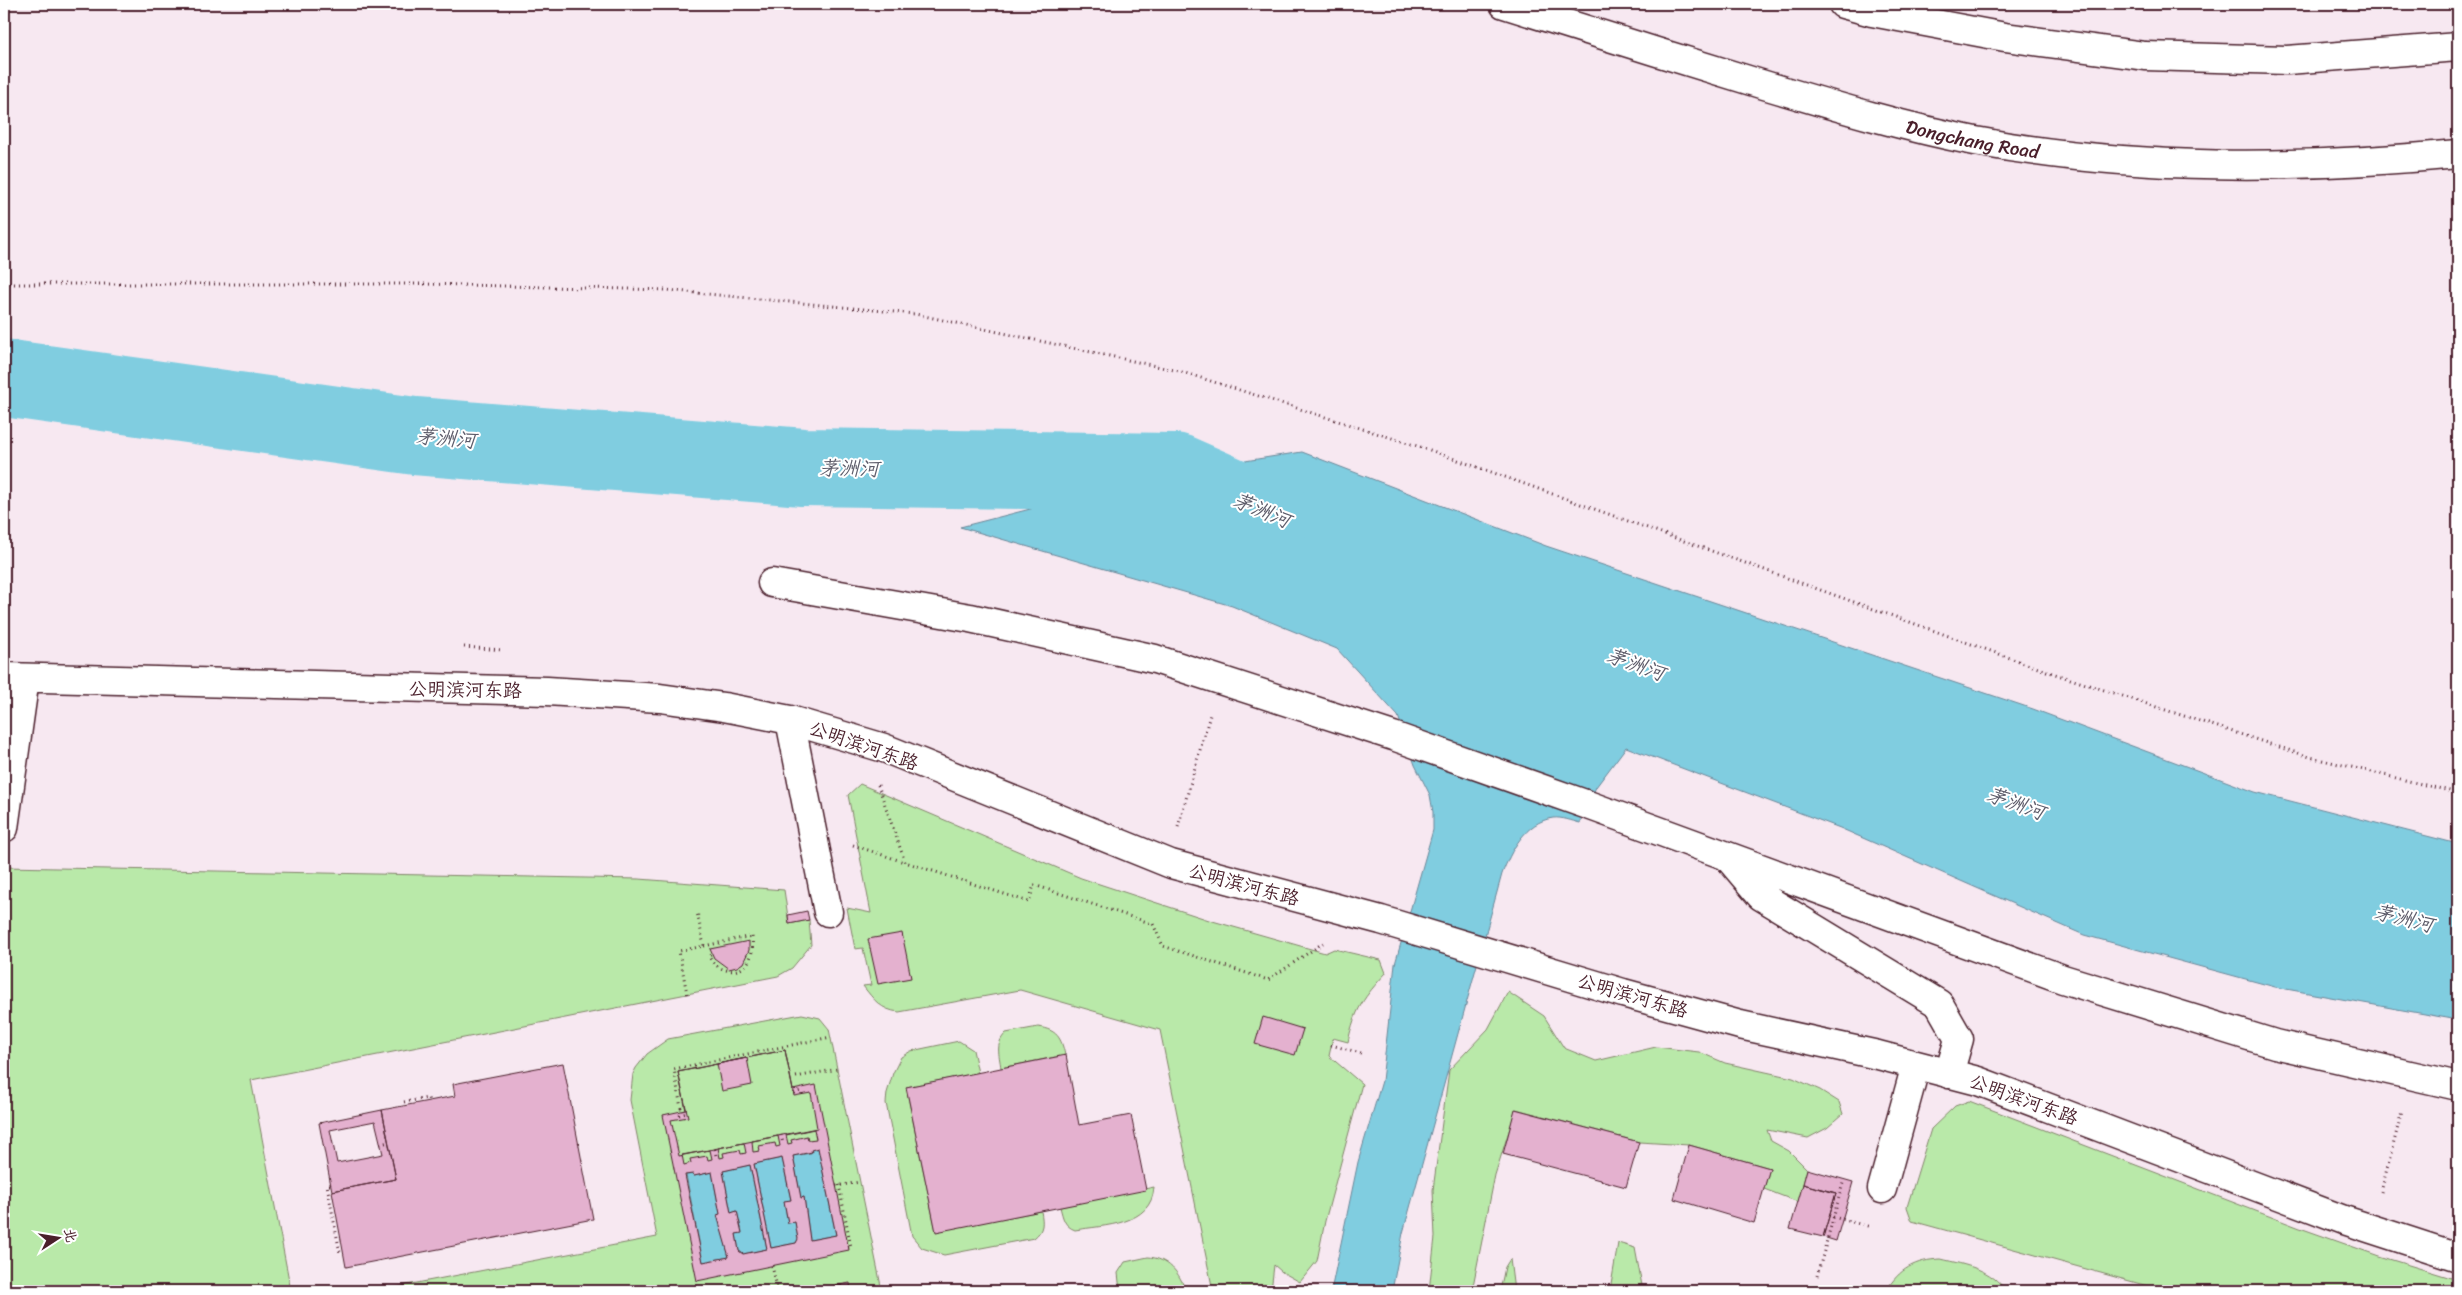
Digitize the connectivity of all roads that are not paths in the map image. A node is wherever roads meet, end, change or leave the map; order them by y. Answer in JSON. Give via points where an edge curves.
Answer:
{"nodes":[{"id":1,"x":1504,"y":4,"type":"edge"},
{"id":2,"x":1843,"y":4,"type":"edge"},
{"id":3,"x":2458,"y":47,"type":"edge"},
{"id":4,"x":2458,"y":154,"type":"edge"},
{"id":5,"x":772,"y":583,"type":"dead end"},
{"id":6,"x":14,"y":678,"type":"edge"},
{"id":7,"x":790,"y":720,"type":"junction"},
{"id":8,"x":4,"y":828,"type":"edge"},
{"id":9,"x":1727,"y":856,"type":"junction"},
{"id":10,"x":828,"y":912,"type":"dead end"},
{"id":11,"x":1916,"y":1065,"type":"junction"},
{"id":12,"x":1949,"y":1074,"type":"junction"},
{"id":13,"x":2458,"y":1086,"type":"edge"},
{"id":14,"x":1882,"y":1189,"type":"dead end"},
{"id":15,"x":2458,"y":1257,"type":"edge"}],
"edges":[{"from":1,"to":4,"type":"street","name":"Dongchang Road","via":[[1833,106],[1974,140],[2062,154],[2160,164],[2369,162]]},
{"from":2,"to":3,"type":"street","via":[[2006,38],[2145,56],[2287,60]]},
{"from":5,"to":9,"type":"street","via":[[970,618],[1155,659],[1393,736]]},
{"from":6,"to":7,"type":"street","name":"公明滨河东路","via":[[556,692],[660,698]]},
{"from":6,"to":8,"type":"street"},
{"from":7,"to":10,"type":"street"},
{"from":7,"to":11,"type":"street","name":"公明滨河东路","via":[[884,748],[1171,864],[1381,920],[1740,1025]]},
{"from":9,"to":12,"type":"street","via":[[1761,896],[1939,1004],[1960,1039]]},
{"from":9,"to":13,"type":"street","via":[[2063,979],[2275,1044]]},
{"from":11,"to":12,"type":"street","name":"公明滨河东路"},
{"from":11,"to":14,"type":"street"},
{"from":12,"to":15,"type":"street","name":"公明滨河东路","via":[[2045,1105],[2344,1220]]}]}
